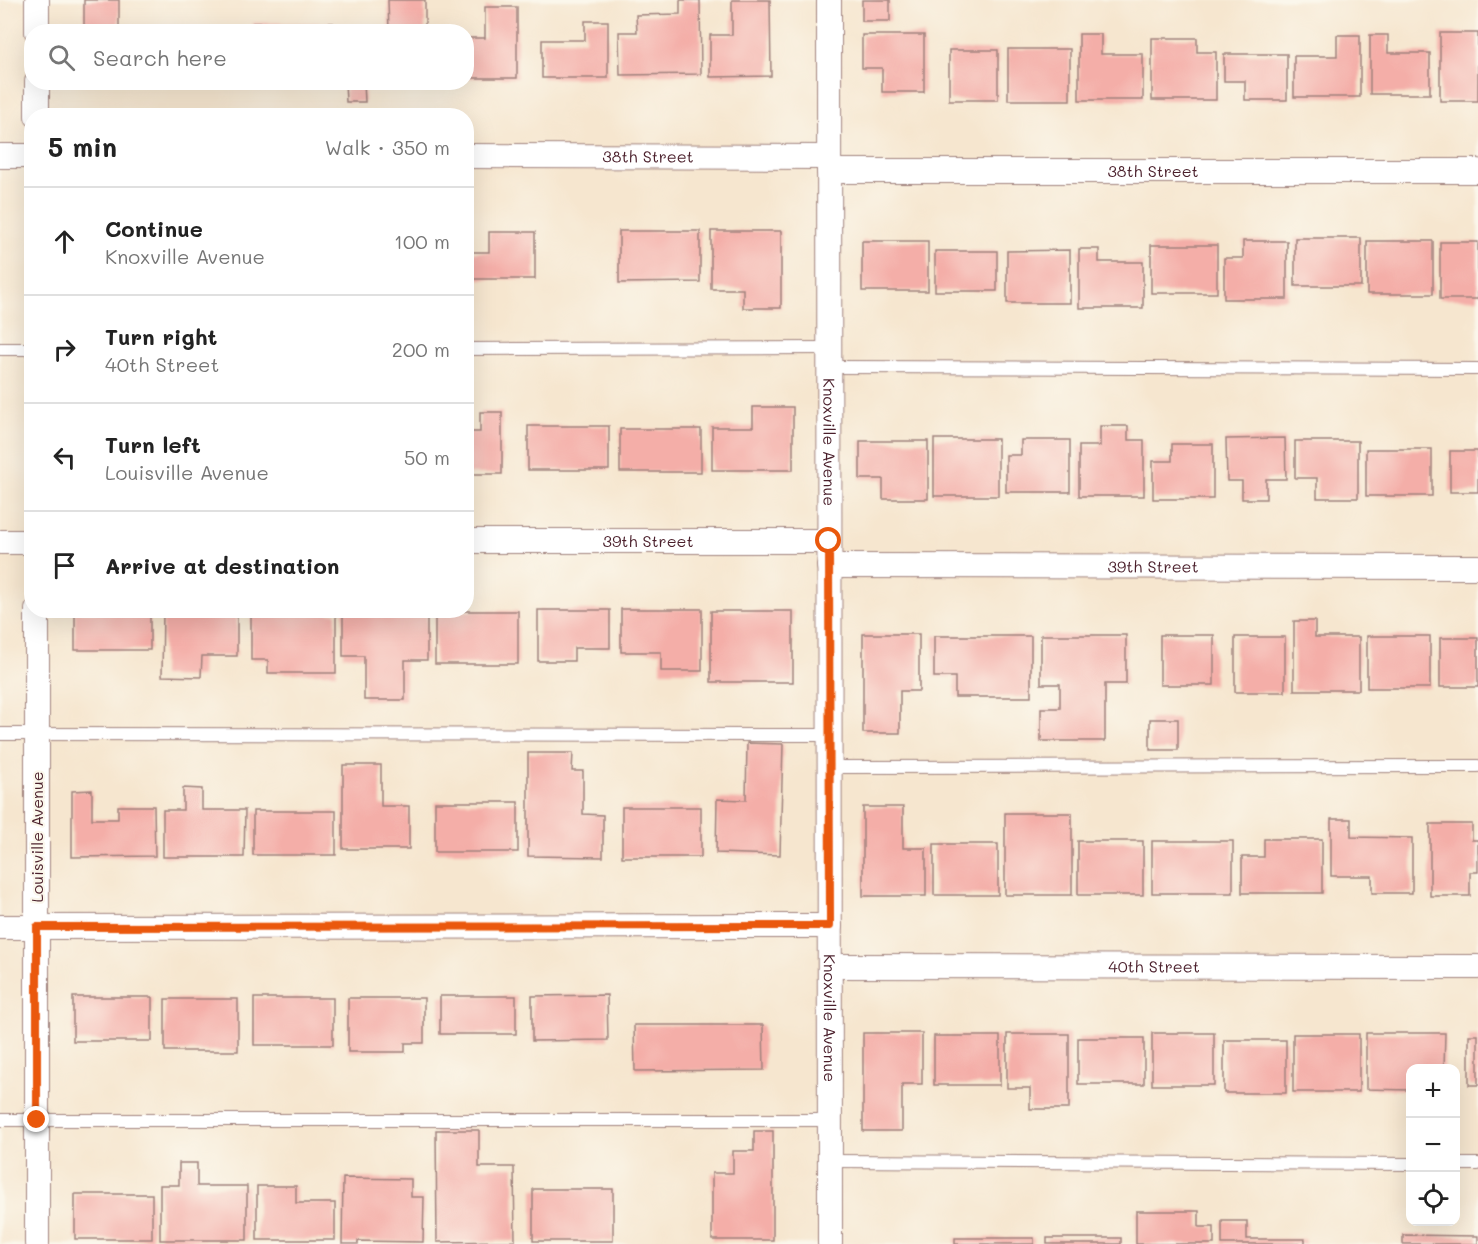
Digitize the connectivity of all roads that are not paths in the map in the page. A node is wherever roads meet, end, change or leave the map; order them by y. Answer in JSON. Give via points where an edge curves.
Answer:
{"nodes":[{"id":1,"x":37,"y":0,"type":"edge"},
{"id":2,"x":829,"y":0,"type":"edge"},
{"id":3,"x":37,"y":24,"type":"edge"},
{"id":4,"x":37,"y":90,"type":"edge"},
{"id":5,"x":37,"y":108,"type":"edge"},
{"id":6,"x":0,"y":156,"type":"edge"},
{"id":7,"x":24,"y":156,"type":"edge"},
{"id":8,"x":474,"y":156,"type":"edge"},
{"id":9,"x":829,"y":164,"type":"junction"},
{"id":10,"x":1478,"y":171,"type":"edge"},
{"id":11,"x":0,"y":349,"type":"edge"},
{"id":12,"x":24,"y":349,"type":"edge"},
{"id":13,"x":474,"y":349,"type":"edge"},
{"id":14,"x":829,"y":358,"type":"junction"},
{"id":15,"x":1478,"y":369,"type":"edge"},
{"id":16,"x":474,"y":541,"type":"edge"},
{"id":17,"x":829,"y":541,"type":"junction"},
{"id":18,"x":0,"y":542,"type":"edge"},
{"id":19,"x":24,"y":542,"type":"edge"},
{"id":20,"x":829,"y":566,"type":"junction"},
{"id":21,"x":1478,"y":567,"type":"edge"},
{"id":22,"x":37,"y":618,"type":"edge"},
{"id":23,"x":0,"y":734,"type":"edge"},
{"id":24,"x":37,"y":734,"type":"junction"},
{"id":25,"x":830,"y":735,"type":"junction"},
{"id":26,"x":1478,"y":766,"type":"edge"},
{"id":27,"x":830,"y":767,"type":"junction"},
{"id":28,"x":830,"y":926,"type":"junction"},
{"id":29,"x":0,"y":927,"type":"edge"},
{"id":30,"x":37,"y":927,"type":"junction"},
{"id":31,"x":830,"y":966,"type":"junction"},
{"id":32,"x":1478,"y":967,"type":"edge"},
{"id":33,"x":0,"y":1120,"type":"edge"},
{"id":34,"x":37,"y":1120,"type":"junction"},
{"id":35,"x":830,"y":1120,"type":"junction"},
{"id":36,"x":830,"y":1161,"type":"junction"},
{"id":37,"x":1406,"y":1164,"type":"edge"},
{"id":38,"x":1460,"y":1164,"type":"edge"},
{"id":39,"x":1478,"y":1164,"type":"edge"},
{"id":40,"x":37,"y":1244,"type":"edge"},
{"id":41,"x":830,"y":1244,"type":"edge"}],
"edges":[{"from":1,"to":3,"type":"street"},
{"from":2,"to":9,"type":"street","name":"Knoxville Avenue"},
{"from":4,"to":5,"type":"street"},
{"from":6,"to":7,"type":"street"},
{"from":8,"to":9,"type":"street","name":"38th Street"},
{"from":9,"to":10,"type":"street","name":"38th Street"},
{"from":9,"to":14,"type":"street","name":"Knoxville Avenue"},
{"from":11,"to":12,"type":"lane"},
{"from":13,"to":14,"type":"lane"},
{"from":14,"to":15,"type":"lane"},
{"from":14,"to":17,"type":"street","name":"Knoxville Avenue"},
{"from":16,"to":17,"type":"street","name":"39th Street"},
{"from":17,"to":20,"type":"street","name":"Knoxville Avenue"},
{"from":18,"to":19,"type":"street"},
{"from":20,"to":21,"type":"street","name":"39th Street"},
{"from":20,"to":25,"type":"street","name":"Knoxville Avenue"},
{"from":22,"to":24,"type":"street","name":"Louisville Avenue"},
{"from":23,"to":24,"type":"lane"},
{"from":24,"to":25,"type":"lane"},
{"from":24,"to":30,"type":"street","name":"Louisville Avenue"},
{"from":25,"to":27,"type":"street","name":"Knoxville Avenue"},
{"from":26,"to":27,"type":"lane"},
{"from":27,"to":28,"type":"street","name":"Knoxville Avenue"},
{"from":28,"to":30,"type":"street"},
{"from":28,"to":31,"type":"street","name":"Knoxville Avenue"},
{"from":29,"to":30,"type":"street"},
{"from":30,"to":34,"type":"street","name":"Louisville Avenue"},
{"from":31,"to":32,"type":"street","name":"40th Street"},
{"from":31,"to":35,"type":"street","name":"Knoxville Avenue"},
{"from":33,"to":34,"type":"lane"},
{"from":34,"to":35,"type":"lane"},
{"from":34,"to":40,"type":"street","name":"Louisville Avenue"},
{"from":35,"to":36,"type":"street","name":"Knoxville Avenue"},
{"from":36,"to":37,"type":"lane"},
{"from":36,"to":41,"type":"street","name":"Knoxville Avenue"},
{"from":38,"to":39,"type":"lane"}]}
